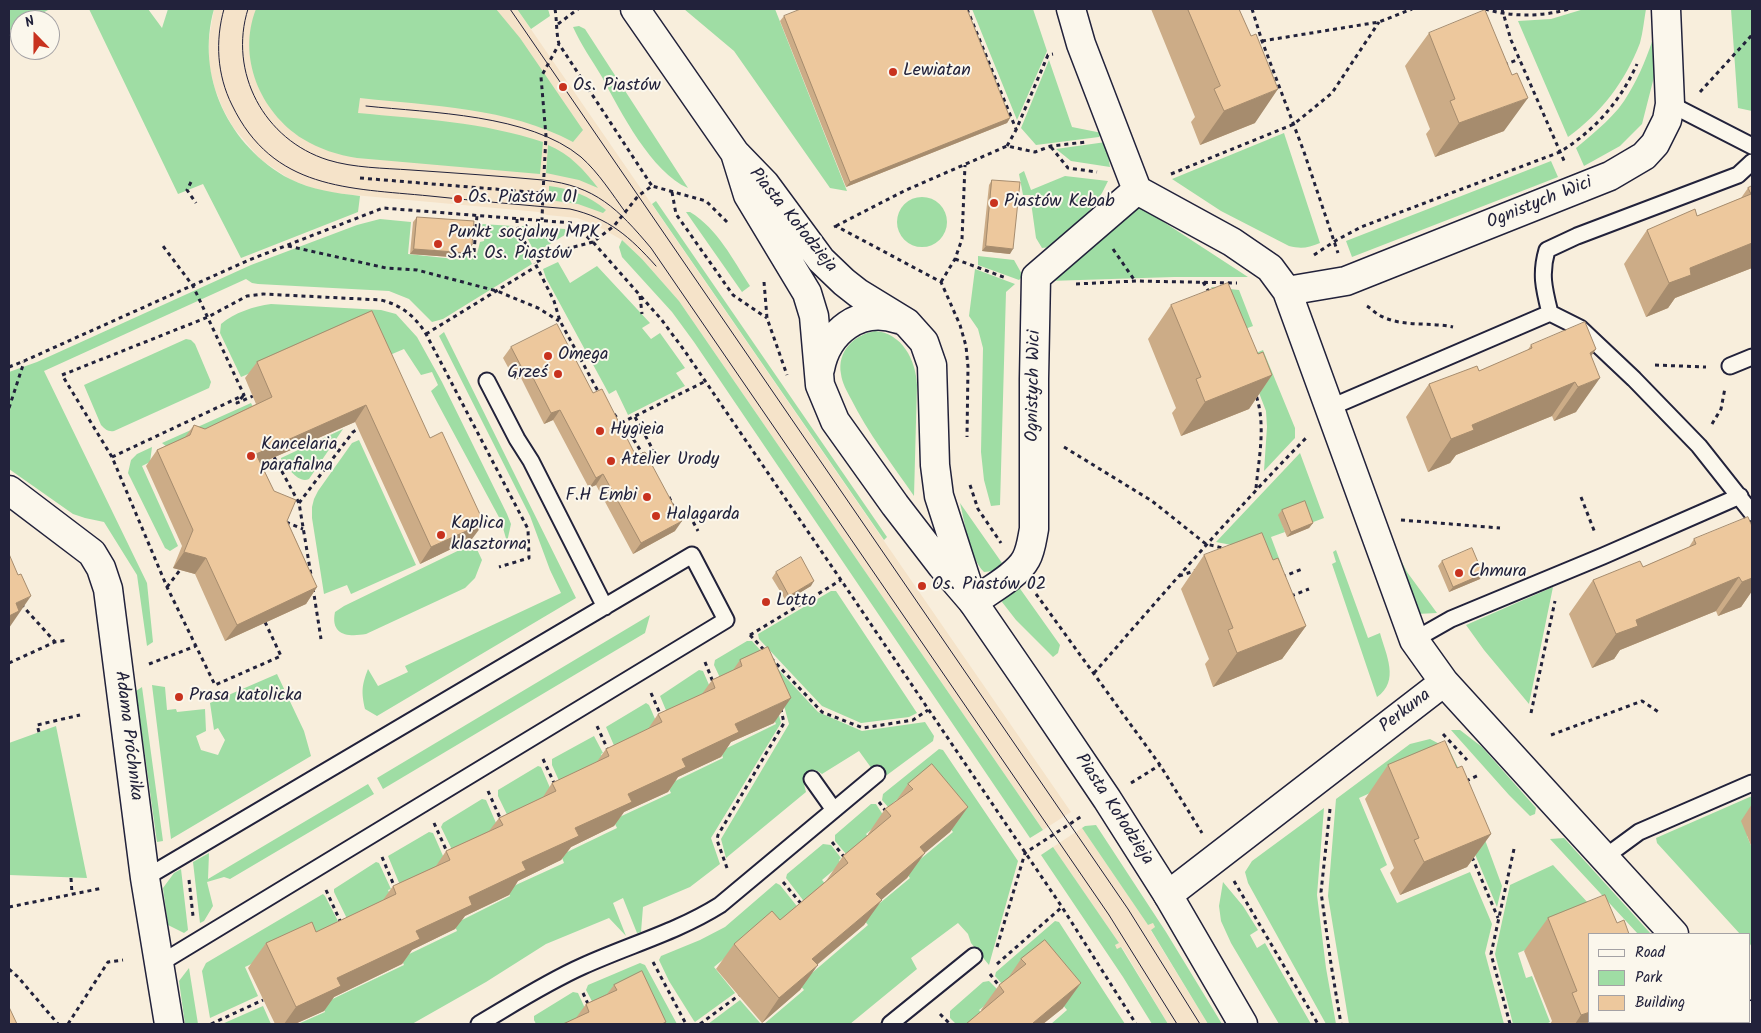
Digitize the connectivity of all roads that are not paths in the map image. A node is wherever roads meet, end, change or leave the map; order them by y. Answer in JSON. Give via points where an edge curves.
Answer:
{"nodes":[{"id":1,"x":635,"y":9,"type":"edge"},
{"id":2,"x":1071,"y":9,"type":"edge"},
{"id":3,"x":1666,"y":9,"type":"edge"},
{"id":4,"x":1676,"y":107,"type":"junction"},
{"id":5,"x":1752,"y":146,"type":"edge"},
{"id":6,"x":735,"y":153,"type":"junction"},
{"id":7,"x":1752,"y":162,"type":"edge"},
{"id":8,"x":1138,"y":187,"type":"junction"},
{"id":9,"x":1281,"y":282,"type":"junction"},
{"id":10,"x":1550,"y":313,"type":"junction"},
{"id":11,"x":901,"y":320,"type":"junction"},
{"id":12,"x":1752,"y":357,"type":"edge"},
{"id":13,"x":1730,"y":366,"type":"road end"},
{"id":14,"x":818,"y":376,"type":"junction"},
{"id":15,"x":487,"y":381,"type":"dead end"},
{"id":16,"x":1330,"y":412,"type":"junction"},
{"id":17,"x":936,"y":482,"type":"junction"},
{"id":18,"x":1740,"y":496,"type":"junction"},
{"id":19,"x":14,"y":500,"type":"edge"},
{"id":20,"x":894,"y":505,"type":"junction"},
{"id":21,"x":1752,"y":513,"type":"edge"},
{"id":22,"x":973,"y":602,"type":"junction"},
{"id":23,"x":605,"y":607,"type":"junction"},
{"id":24,"x":1414,"y":640,"type":"junction"},
{"id":25,"x":1444,"y":682,"type":"junction"},
{"id":26,"x":877,"y":774,"type":"dead end"},
{"id":27,"x":812,"y":779,"type":"dead end"},
{"id":28,"x":1752,"y":783,"type":"edge"},
{"id":29,"x":834,"y":810,"type":"junction"},
{"id":30,"x":1605,"y":857,"type":"junction"},
{"id":31,"x":145,"y":878,"type":"junction"},
{"id":32,"x":1168,"y":895,"type":"junction"},
{"id":33,"x":1673,"y":933,"type":"edge"},
{"id":34,"x":974,"y":956,"type":"dead end"},
{"id":35,"x":159,"y":964,"type":"junction"},
{"id":36,"x":169,"y":1024,"type":"edge"},
{"id":37,"x":479,"y":1024,"type":"edge"},
{"id":38,"x":890,"y":1024,"type":"edge"},
{"id":39,"x":1243,"y":1024,"type":"edge"}],
"edges":[{"from":1,"to":6,"type":"street","name":"Piasta Kołodzieja"},
{"from":2,"to":8,"type":"street"},
{"from":3,"to":4,"type":"street","name":"Ognistych Wici"},
{"from":4,"to":5,"type":"lane"},
{"from":4,"to":9,"type":"street","name":"Ognistych Wici","via":[[1644,156],[1610,176],[1346,281]]},
{"from":6,"to":11,"type":"street","name":"Piasta Kołodzieja","via":[[765,184],[831,271],[858,293]]},
{"from":6,"to":14,"type":"street","name":"Piasta Kołodzieja","via":[[748,196],[808,293],[814,316]]},
{"from":7,"to":10,"type":"lane","via":[[1738,175],[1546,250],[1542,270]]},
{"from":8,"to":9,"type":"street","via":[[1232,242],[1270,268]]},
{"from":8,"to":22,"type":"street","name":"Ognistych Wici","via":[[1036,277],[1034,529],[1027,558],[1018,570]]},
{"from":9,"to":16,"type":"street"},
{"from":10,"to":16,"type":"lane"},
{"from":10,"to":18,"type":"lane","via":[[1580,328],[1634,379],[1699,446]]},
{"from":11,"to":14,"type":"street","via":[[871,315],[850,322],[826,348]]},
{"from":11,"to":17,"type":"street","name":"Piasta Kołodzieja","via":[[924,342],[932,365]]},
{"from":12,"to":13,"type":"lane"},
{"from":14,"to":20,"type":"street","name":"Piasta Kołodzieja","via":[[835,421]]},
{"from":15,"to":23,"type":"lane"},
{"from":16,"to":24,"type":"street"},
{"from":17,"to":20,"type":"street","via":[[926,502],[915,508]]},
{"from":17,"to":22,"type":"street","name":"Piasta Kołodzieja"},
{"from":18,"to":21,"type":"lane"},
{"from":18,"to":24,"type":"lane","via":[[1451,619]]},
{"from":19,"to":31,"type":"street","name":"Adama Próchnika","via":[[92,553],[102,568],[108,589]]},
{"from":20,"to":22,"type":"street","name":"Piasta Kołodzieja"},
{"from":22,"to":32,"type":"street","name":"Piasta Kołodzieja"},
{"from":23,"to":31,"type":"lane"},
{"from":23,"to":35,"type":"lane","via":[[692,555],[726,620]]},
{"from":24,"to":25,"type":"street"},
{"from":25,"to":30,"type":"street","name":"Perkuna"},
{"from":25,"to":32,"type":"street","name":"Perkuna"},
{"from":26,"to":29,"type":"lane"},
{"from":27,"to":29,"type":"lane"},
{"from":28,"to":30,"type":"lane","via":[[1639,832]]},
{"from":29,"to":37,"type":"lane","via":[[720,905],[699,918],[583,966],[538,988]]},
{"from":30,"to":33,"type":"street","name":"Perkuna"},
{"from":31,"to":35,"type":"street","name":"Adama Próchnika"},
{"from":32,"to":39,"type":"street","name":"Piasta Kołodzieja"},
{"from":34,"to":38,"type":"lane"},
{"from":35,"to":36,"type":"street","name":"Adama Próchnika"}]}
